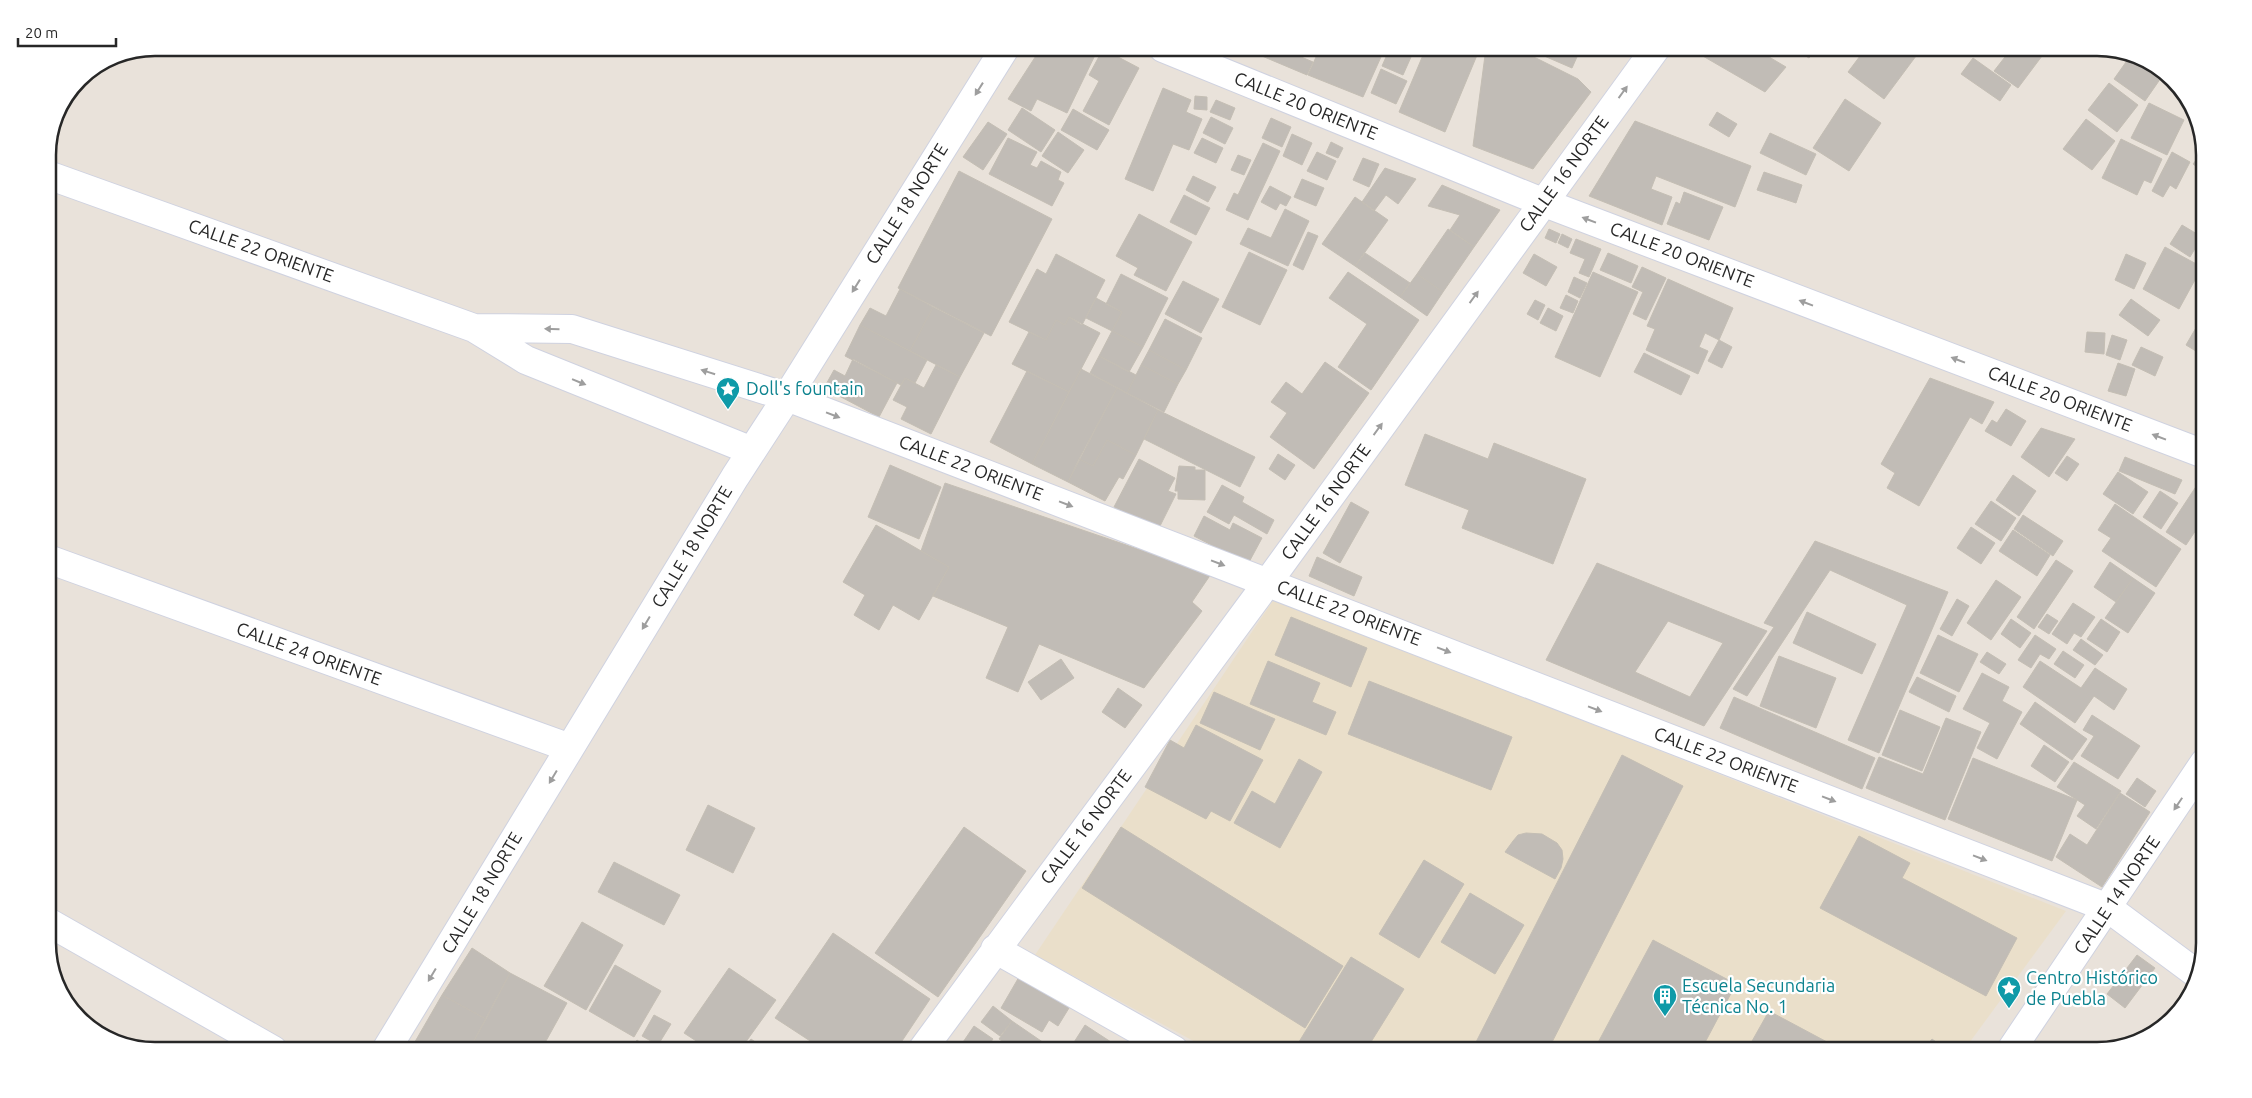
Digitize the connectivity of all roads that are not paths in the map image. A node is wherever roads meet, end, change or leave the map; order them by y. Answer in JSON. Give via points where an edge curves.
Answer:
{"nodes":[{"id":1,"x":1000,"y":56,"type":"edge"},
{"id":2,"x":1183,"y":56,"type":"edge"},
{"id":3,"x":1650,"y":56,"type":"edge"},
{"id":4,"x":56,"y":178,"type":"edge"},
{"id":5,"x":1542,"y":202,"type":"junction"},
{"id":6,"x":474,"y":328,"type":"junction"},
{"id":7,"x":787,"y":397,"type":"junction"},
{"id":8,"x":752,"y":451,"type":"junction"},
{"id":9,"x":2196,"y":451,"type":"edge"},
{"id":10,"x":56,"y":563,"type":"edge"},
{"id":11,"x":1268,"y":582,"type":"junction"},
{"id":12,"x":570,"y":748,"type":"junction"},
{"id":13,"x":2196,"y":775,"type":"edge"},
{"id":14,"x":2108,"y":908,"type":"junction"},
{"id":15,"x":56,"y":927,"type":"edge"},
{"id":16,"x":995,"y":949,"type":"junction"},
{"id":17,"x":2192,"y":970,"type":"edge"},
{"id":18,"x":258,"y":1042,"type":"edge"},
{"id":19,"x":391,"y":1042,"type":"edge"},
{"id":20,"x":928,"y":1042,"type":"edge"},
{"id":21,"x":1160,"y":1042,"type":"edge"},
{"id":22,"x":2016,"y":1042,"type":"edge"}],
"edges":[{"from":1,"to":7,"type":"street","name":"CALLE 18 NORTE","one_way":true},
{"from":2,"to":5,"type":"street","name":"CALLE 20 ORIENTE"},
{"from":5,"to":3,"type":"street","name":"CALLE 16 NORTE","one_way":true},
{"from":4,"to":6,"type":"street","name":"CALLE 22 ORIENTE"},
{"from":9,"to":5,"type":"street","name":"CALLE 20 ORIENTE","one_way":true},
{"from":11,"to":5,"type":"street","name":"CALLE 16 NORTE","one_way":true},
{"from":7,"to":6,"type":"street","name":"CALLE 22 ORIENTE","one_way":true,"via":[[572,329]]},
{"from":6,"to":8,"type":"street","name":"CALLE 22 ORIENTE","one_way":true,"via":[[526,360]]},
{"from":7,"to":8,"type":"street","name":"CALLE 18 NORTE"},
{"from":7,"to":11,"type":"street","name":"CALLE 22 ORIENTE","one_way":true},
{"from":8,"to":12,"type":"street","name":"CALLE 18 NORTE","one_way":true},
{"from":10,"to":12,"type":"street","name":"CALLE 24 ORIENTE"},
{"from":11,"to":14,"type":"street","name":"CALLE 22 ORIENTE","one_way":true},
{"from":11,"to":16,"type":"street","name":"CALLE 16 NORTE"},
{"from":12,"to":19,"type":"street","name":"CALLE 18 NORTE","one_way":true},
{"from":13,"to":14,"type":"street","name":"CALLE 14 NORTE","one_way":true},
{"from":14,"to":17,"type":"street","name":"CALLE 22 ORIENTE"},
{"from":14,"to":22,"type":"street","name":"CALLE 14 NORTE"},
{"from":15,"to":18,"type":"street"},
{"from":16,"to":20,"type":"street","name":"CALLE 16 NORTE"},
{"from":16,"to":21,"type":"street"}]}
